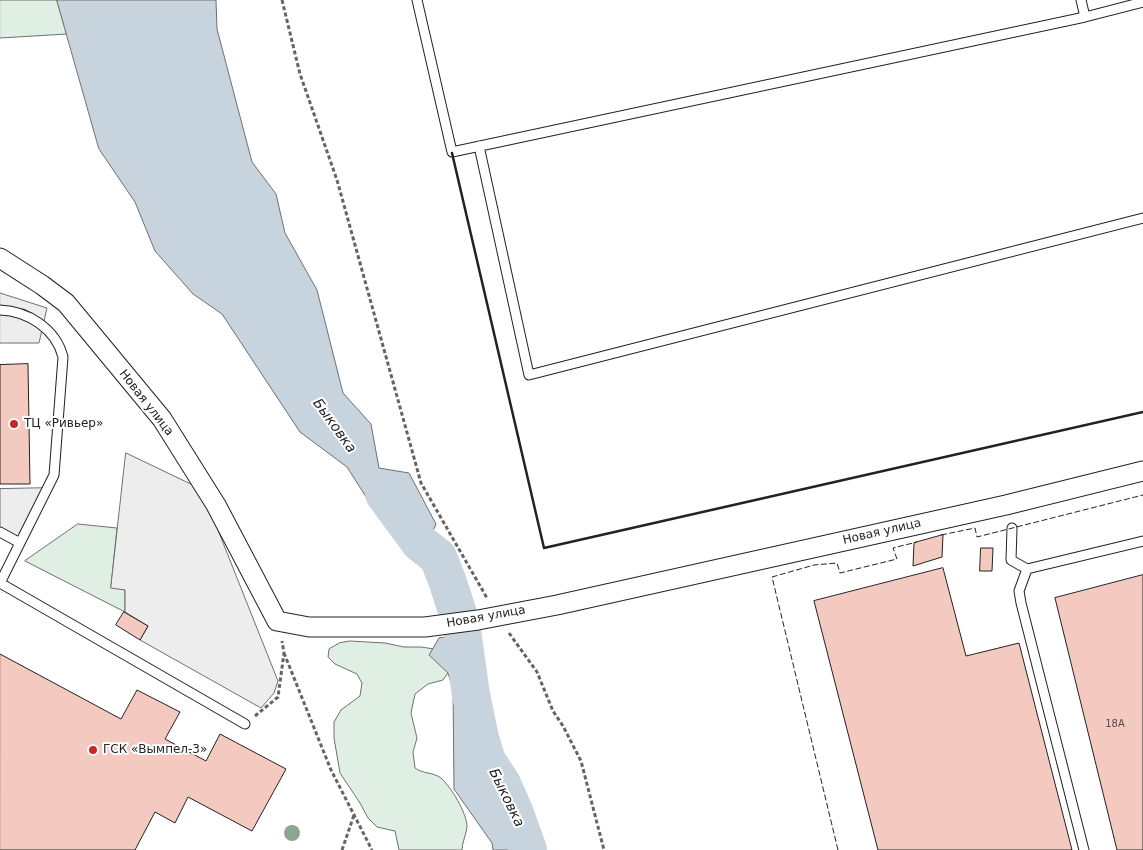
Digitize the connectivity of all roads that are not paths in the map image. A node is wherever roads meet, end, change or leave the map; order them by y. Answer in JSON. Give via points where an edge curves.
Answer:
{"nodes":[{"id":1,"x":417,"y":0,"type":"edge"},
{"id":2,"x":1081,"y":0,"type":"edge"},
{"id":3,"x":1143,"y":2,"type":"edge"},
{"id":4,"x":1085,"y":17,"type":"junction"},
{"id":5,"x":479,"y":146,"type":"junction"},
{"id":6,"x":1143,"y":218,"type":"edge"},
{"id":7,"x":0,"y":258,"type":"edge"},
{"id":8,"x":0,"y":310,"type":"edge"},
{"id":9,"x":1143,"y":471,"type":"edge"},
{"id":10,"x":1012,"y":528,"type":"dead end"},
{"id":11,"x":0,"y":532,"type":"edge"},
{"id":12,"x":1143,"y":541,"type":"edge"},
{"id":13,"x":20,"y":543,"type":"junction"},
{"id":14,"x":1028,"y":569,"type":"junction"},
{"id":15,"x":0,"y":583,"type":"edge"},
{"id":16,"x":245,"y":724,"type":"road end"},
{"id":17,"x":1084,"y":850,"type":"edge"}],
"edges":[{"from":1,"to":5,"type":"lane","via":[[452,152]]},
{"from":2,"to":4,"type":"lane"},
{"from":3,"to":4,"type":"lane"},
{"from":4,"to":5,"type":"lane"},
{"from":5,"to":6,"type":"lane","via":[[529,375]]},
{"from":7,"to":9,"type":"street","name":"Новая улица","via":[[66,303],[162,419],[216,506],[277,621],[309,627],[425,627],[478,620],[920,524]]},
{"from":8,"to":13,"type":"lane","via":[[21,314],[41,324],[57,340],[63,357],[54,475]]},
{"from":10,"to":14,"type":"lane","via":[[1011,560]]},
{"from":11,"to":13,"type":"lane"},
{"from":12,"to":14,"type":"lane"},
{"from":13,"to":15,"type":"lane"},
{"from":14,"to":17,"type":"lane","via":[[1019,591],[1021,603]]},
{"from":15,"to":16,"type":"lane"}]}
